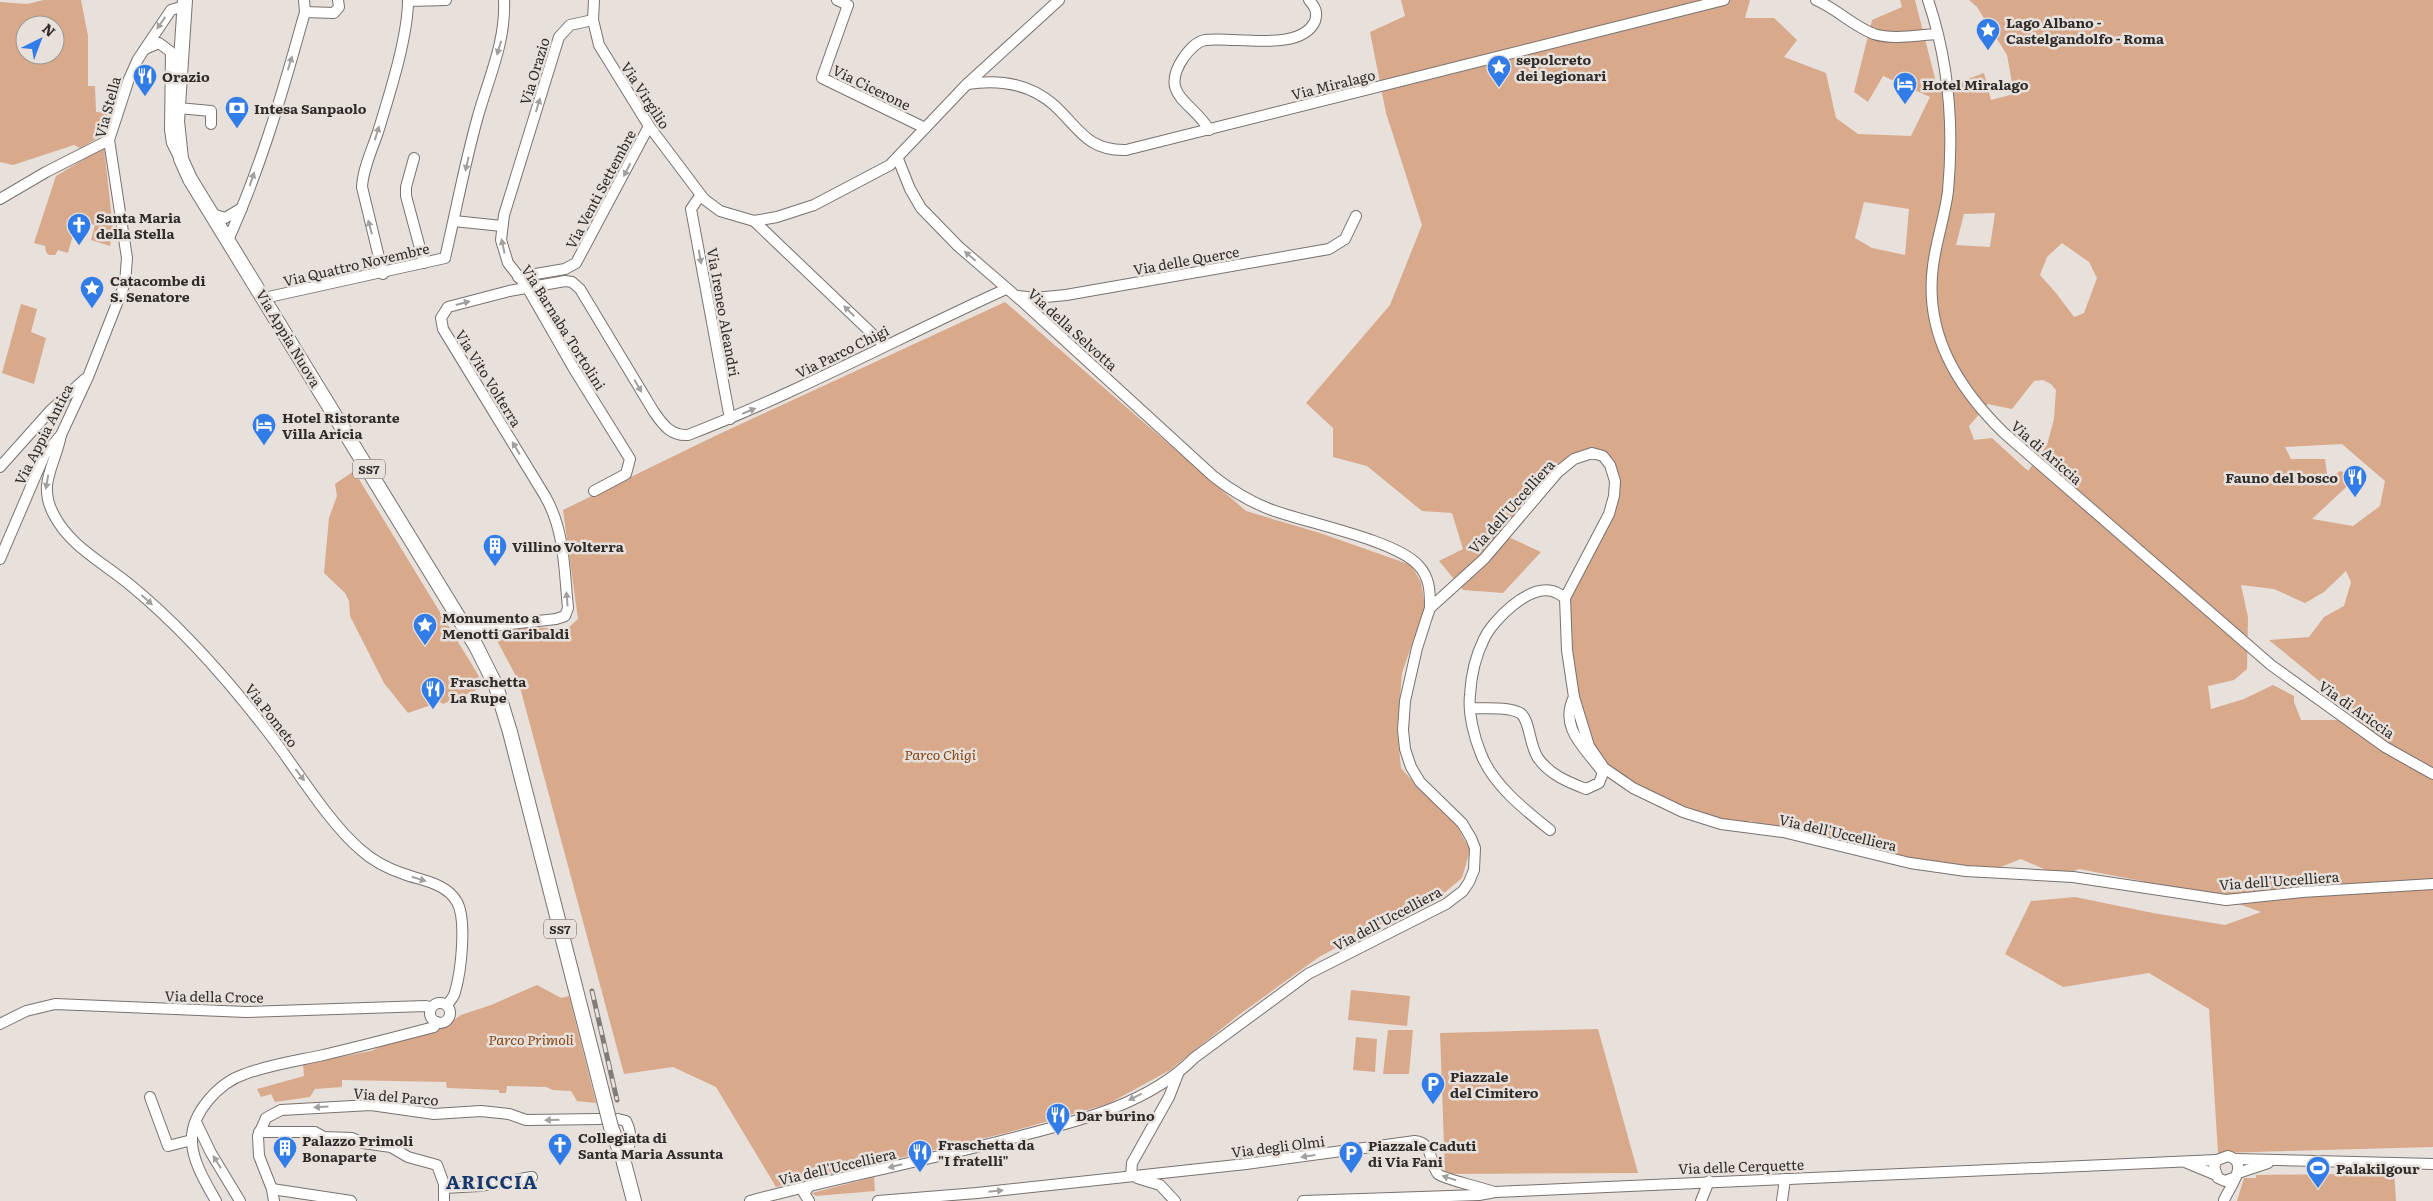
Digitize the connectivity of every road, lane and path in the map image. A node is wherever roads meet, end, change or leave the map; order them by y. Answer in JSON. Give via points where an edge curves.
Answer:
{"nodes":[{"id":1,"x":304,"y":0,"type":"edge"},
{"id":2,"x":338,"y":0,"type":"edge"},
{"id":3,"x":408,"y":0,"type":"edge"},
{"id":4,"x":446,"y":0,"type":"edge"},
{"id":5,"x":504,"y":0,"type":"edge"},
{"id":6,"x":594,"y":0,"type":"edge"},
{"id":7,"x":837,"y":0,"type":"edge"},
{"id":8,"x":1059,"y":0,"type":"edge"},
{"id":9,"x":1309,"y":0,"type":"edge"},
{"id":10,"x":1724,"y":0,"type":"edge"},
{"id":11,"x":1816,"y":0,"type":"edge"},
{"id":12,"x":1928,"y":0,"type":"edge"},
{"id":13,"x":184,"y":3,"type":"edge"},
{"id":14,"x":852,"y":3,"type":"edge"},
{"id":15,"x":305,"y":12,"type":"junction"},
{"id":16,"x":593,"y":20,"type":"junction"},
{"id":17,"x":1937,"y":34,"type":"junction"},
{"id":18,"x":144,"y":49,"type":"junction"},
{"id":19,"x":967,"y":84,"type":"junction"},
{"id":20,"x":178,"y":108,"type":"junction"},
{"id":21,"x":211,"y":124,"type":"dead end"},
{"id":22,"x":649,"y":126,"type":"junction"},
{"id":23,"x":925,"y":128,"type":"junction"},
{"id":24,"x":1209,"y":130,"type":"junction"},
{"id":25,"x":109,"y":140,"type":"junction"},
{"id":26,"x":523,"y":152,"type":"joint"},
{"id":27,"x":414,"y":158,"type":"dead end"},
{"id":28,"x":181,"y":159,"type":"junction"},
{"id":29,"x":898,"y":159,"type":"junction"},
{"id":30,"x":700,"y":196,"type":"junction"},
{"id":31,"x":0,"y":199,"type":"edge"},
{"id":32,"x":242,"y":207,"type":"junction"},
{"id":33,"x":212,"y":214,"type":"junction"},
{"id":34,"x":1356,"y":216,"type":"dead end"},
{"id":35,"x":454,"y":221,"type":"junction"},
{"id":36,"x":754,"y":221,"type":"junction"},
{"id":37,"x":502,"y":226,"type":"junction"},
{"id":38,"x":228,"y":240,"type":"junction"},
{"id":39,"x":424,"y":263,"type":"junction"},
{"id":40,"x":383,"y":274,"type":"junction"},
{"id":41,"x":518,"y":277,"type":"junction"},
{"id":42,"x":527,"y":287,"type":"junction"},
{"id":43,"x":1006,"y":289,"type":"junction"},
{"id":44,"x":264,"y":298,"type":"junction"},
{"id":45,"x":884,"y":345,"type":"junction"},
{"id":46,"x":88,"y":377,"type":"junction"},
{"id":47,"x":730,"y":418,"type":"junction"},
{"id":48,"x":61,"y":435,"type":"junction"},
{"id":49,"x":688,"y":435,"type":"joint"},
{"id":50,"x":0,"y":467,"type":"edge"},
{"id":51,"x":594,"y":491,"type":"dead end"},
{"id":52,"x":0,"y":559,"type":"edge"},
{"id":53,"x":1565,"y":598,"type":"junction"},
{"id":54,"x":1430,"y":608,"type":"junction"},
{"id":55,"x":465,"y":629,"type":"junction"},
{"id":56,"x":1574,"y":697,"type":"junction"},
{"id":57,"x":1470,"y":708,"type":"junction"},
{"id":58,"x":2433,"y":774,"type":"edge"},
{"id":59,"x":1550,"y":830,"type":"dead end"},
{"id":60,"x":2433,"y":884,"type":"edge"},
{"id":61,"x":447,"y":1005,"type":"junction"},
{"id":62,"x":431,"y":1008,"type":"junction"},
{"id":63,"x":438,"y":1022,"type":"junction"},
{"id":64,"x":0,"y":1024,"type":"edge"},
{"id":65,"x":1178,"y":1074,"type":"junction"},
{"id":66,"x":150,"y":1097,"type":"dead end"},
{"id":67,"x":196,"y":1122,"type":"junction"},
{"id":68,"x":610,"y":1122,"type":"junction"},
{"id":69,"x":259,"y":1132,"type":"junction"},
{"id":70,"x":192,"y":1140,"type":"junction"},
{"id":71,"x":2235,"y":1159,"type":"junction"},
{"id":72,"x":2218,"y":1160,"type":"junction"},
{"id":73,"x":2181,"y":1161,"type":"junction"},
{"id":74,"x":2273,"y":1161,"type":"junction"},
{"id":75,"x":2433,"y":1164,"type":"edge"},
{"id":76,"x":2237,"y":1175,"type":"junction"},
{"id":77,"x":1131,"y":1176,"type":"junction"},
{"id":78,"x":2217,"y":1176,"type":"junction"},
{"id":79,"x":532,"y":1177,"type":"dead end"},
{"id":80,"x":1785,"y":1178,"type":"junction"},
{"id":81,"x":1709,"y":1181,"type":"junction"},
{"id":82,"x":205,"y":1184,"type":"junction"},
{"id":83,"x":810,"y":1185,"type":"junction"},
{"id":84,"x":444,"y":1188,"type":"junction"},
{"id":85,"x":272,"y":1190,"type":"junction"},
{"id":86,"x":1495,"y":1192,"type":"junction"},
{"id":87,"x":978,"y":1197,"type":"edge"},
{"id":88,"x":1479,"y":1198,"type":"edge"},
{"id":89,"x":2224,"y":1200,"type":"edge"},
{"id":90,"x":205,"y":1201,"type":"edge"},
{"id":91,"x":216,"y":1201,"type":"edge"},
{"id":92,"x":240,"y":1201,"type":"edge"},
{"id":93,"x":274,"y":1201,"type":"edge"},
{"id":94,"x":350,"y":1201,"type":"edge"},
{"id":95,"x":444,"y":1201,"type":"edge"},
{"id":96,"x":634,"y":1201,"type":"edge"},
{"id":97,"x":750,"y":1201,"type":"edge"},
{"id":98,"x":809,"y":1201,"type":"edge"},
{"id":99,"x":878,"y":1201,"type":"edge"},
{"id":100,"x":1175,"y":1201,"type":"edge"},
{"id":101,"x":1303,"y":1201,"type":"edge"},
{"id":102,"x":1701,"y":1201,"type":"edge"},
{"id":103,"x":1782,"y":1201,"type":"edge"}],
"edges":[{"from":1,"to":15,"type":"street"},
{"from":2,"to":15,"type":"street","via":[[339,7],[334,13]]},
{"from":3,"to":4,"type":"street"},
{"from":40,"to":3,"type":"street","one_way":true,"via":[[363,200],[362,180],[402,41]]},
{"from":5,"to":35,"type":"street","name":"Via Quattro Novembre","one_way":true,"via":[[502,41],[478,117]]},
{"from":6,"to":16,"type":"street","name":"Via Virgilio"},
{"from":7,"to":14,"type":"street"},
{"from":8,"to":19,"type":"street"},
{"from":9,"to":24,"type":"street","via":[[1316,11],[1315,20],[1308,31],[1296,38],[1205,40],[1187,53],[1177,72],[1177,93]]},
{"from":10,"to":24,"type":"street","name":"Via Miralago"},
{"from":11,"to":17,"type":"street","via":[[1880,36]]},
{"from":12,"to":17,"type":"street","name":"Via di Ariccia"},
{"from":13,"to":18,"type":"street","name":"Via Stella","one_way":true,"via":[[171,10]]},
{"from":13,"to":20,"type":"main road","name":"Via Appia Nuova","number":"SS7"},
{"from":14,"to":23,"type":"street","name":"Via Cicerone","via":[[822,78]]},
{"from":32,"to":15,"type":"street","one_way":true},
{"from":16,"to":22,"type":"street","name":"Via Virgilio","via":[[604,54]]},
{"from":26,"to":16,"type":"street","name":"Via Orazio","one_way":true,"via":[[560,33],[574,24]]},
{"from":17,"to":58,"type":"street","name":"Via di Ariccia","via":[[1948,84],[1951,122],[1948,192],[1933,268],[1932,309],[1943,351],[1968,395],[2017,445],[2271,665],[2384,746]]},
{"from":18,"to":25,"type":"street","name":"Via Stella","via":[[129,78]]},
{"from":18,"to":28,"type":"street","via":[[159,43],[171,52],[170,130],[173,145]]},
{"from":19,"to":23,"type":"street"},
{"from":19,"to":24,"type":"street","name":"Via Miralago","via":[[1010,83],[1035,92],[1090,141],[1106,149],[1134,149]]},
{"from":20,"to":21,"type":"street","via":[[211,111]]},
{"from":20,"to":28,"type":"main road","name":"Via Appia Nuova","number":"SS7"},
{"from":22,"to":30,"type":"street","name":"Via Virgilio"},
{"from":22,"to":41,"type":"street","name":"Via Venti Settembre","one_way":true,"via":[[576,262],[556,272]]},
{"from":23,"to":29,"type":"street"},
{"from":25,"to":31,"type":"street"},
{"from":25,"to":46,"type":"street","name":"Via Stella","via":[[127,271],[124,287]]},
{"from":26,"to":37,"type":"street","name":"Via Barnaba Tortolini"},
{"from":27,"to":39,"type":"street","via":[[406,196]]},
{"from":28,"to":33,"type":"main road","name":"Via Appia Nuova","number":"SS7"},
{"from":29,"to":36,"type":"street","name":"Via Virgilio","via":[[814,205]]},
{"from":43,"to":29,"type":"street","name":"Via della Selvotta","one_way":true,"via":[[921,208]]},
{"from":30,"to":36,"type":"street","name":"Via Virgilio","via":[[720,211]]},
{"from":30,"to":47,"type":"street","name":"Via Ireneo Aleandri","one_way":true,"via":[[691,210]]},
{"from":32,"to":33,"type":"street","via":[[225,218]]},
{"from":32,"to":38,"type":"street"},
{"from":33,"to":38,"type":"main road","name":"Via Appia Nuova","number":"SS7"},
{"from":34,"to":43,"type":"street","name":"Via delle Querce","via":[[1345,239],[1329,249],[1066,296],[1020,298]]},
{"from":35,"to":37,"type":"street"},
{"from":35,"to":39,"type":"street","name":"Via Quattro Novembre","via":[[445,258]]},
{"from":45,"to":36,"type":"street","one_way":true},
{"from":41,"to":37,"type":"street","name":"Via Barnaba Tortolini","one_way":true,"via":[[504,251]]},
{"from":38,"to":44,"type":"main road","name":"Via Appia Nuova","number":"SS7"},
{"from":39,"to":40,"type":"street","name":"Via Quattro Novembre"},
{"from":40,"to":44,"type":"street","name":"Via Quattro Novembre"},
{"from":41,"to":42,"type":"street","name":"Via Barnaba Tortolini"},
{"from":42,"to":49,"type":"street","name":"Via Vito Volterra","one_way":true,"via":[[565,281],[577,285],[660,419],[676,434]]},
{"from":42,"to":51,"type":"street","name":"Via Barnaba Tortolini","via":[[630,458],[626,474]]},
{"from":55,"to":42,"type":"street","name":"Via Vito Volterra","one_way":true,"via":[[556,620],[567,612],[562,539],[554,512],[441,323],[442,313],[452,306]]},
{"from":43,"to":45,"type":"street","name":"Via Parco Chigi"},
{"from":43,"to":54,"type":"street","name":"Via della Selvotta","via":[[1232,491],[1273,511],[1376,543],[1411,558],[1429,583]]},
{"from":44,"to":55,"type":"main road","name":"Via Appia Nuova","number":"SS7"},
{"from":47,"to":45,"type":"street","name":"Via Parco Chigi","one_way":true},
{"from":46,"to":48,"type":"street","name":"Via Appia Antica"},
{"from":46,"to":50,"type":"street","via":[[50,411]]},
{"from":47,"to":49,"type":"street","name":"Via Parco Chigi"},
{"from":48,"to":52,"type":"street","name":"Via Appia Antica","via":[[45,454]]},
{"from":48,"to":61,"type":"street","name":"Via Pometo","one_way":true,"via":[[45,488],[54,516],[70,538],[147,600],[208,659],[356,846],[391,868],[441,887],[456,900],[460,912],[460,956],[455,994]]},
{"from":53,"to":54,"type":"street","name":"Via dell'Uccelliera","via":[[1613,504],[1613,472],[1599,454],[1582,455],[1562,468],[1484,559]]},
{"from":53,"to":56,"type":"street","name":"Via dell'Uccelliera","via":[[1567,650]]},
{"from":53,"to":57,"type":"street","via":[[1552,591],[1534,592],[1498,619],[1480,651],[1471,687]]},
{"from":54,"to":65,"type":"street","name":"Via dell'Uccelliera","via":[[1410,674],[1404,739],[1408,762],[1416,778],[1462,823],[1471,838],[1475,860],[1469,882],[1446,904],[1308,974],[1194,1058]]},
{"from":55,"to":68,"type":"main road","name":"Via Appia Nuova","number":"SS7","bridge":true,"via":[[490,673],[510,732]]},
{"from":56,"to":57,"type":"street","via":[[1569,707],[1569,723],[1580,744],[1603,773],[1599,783],[1586,789],[1562,779],[1537,757],[1530,742],[1527,722],[1521,714]]},
{"from":56,"to":60,"type":"street","name":"Via dell'Uccelliera","via":[[1589,746],[1611,774],[1683,812],[1721,824],[1796,834],[1910,863],[1985,873],[2073,878],[2216,899]]},
{"from":57,"to":59,"type":"street","via":[[1486,766],[1529,813]]},
{"from":61,"to":62,"type":"street","via":[[438,1003]]},
{"from":61,"to":63,"type":"street","via":[[450,1017]]},
{"from":62,"to":63,"type":"street","via":[[431,1017]]},
{"from":62,"to":64,"type":"street","name":"Via della Croce","via":[[246,1012],[55,1004],[26,1011]]},
{"from":63,"to":67,"type":"street","via":[[434,1027],[386,1040],[244,1074],[214,1094]]},
{"from":65,"to":77,"type":"street","via":[[1169,1097],[1132,1163]]},
{"from":65,"to":83,"type":"street","name":"Via dell'Uccelliera","one_way":true,"via":[[1113,1108],[1048,1128]]},
{"from":66,"to":70,"type":"street","via":[[168,1146]]},
{"from":67,"to":70,"type":"street"},
{"from":92,"to":67,"type":"street","one_way":true},
{"from":68,"to":69,"type":"street","name":"Via del Parco","one_way":true,"via":[[526,1120],[509,1114],[481,1111],[434,1114],[371,1105],[344,1105],[276,1112],[266,1118]]},
{"from":68,"to":96,"type":"main road","number":"SS7"},
{"from":69,"to":84,"type":"street","via":[[315,1132],[324,1137],[352,1138],[392,1147],[408,1157],[437,1165]]},
{"from":69,"to":85,"type":"street","via":[[259,1156]]},
{"from":70,"to":82,"type":"street"},
{"from":71,"to":72,"type":"street","via":[[2224,1156]]},
{"from":71,"to":74,"type":"street"},
{"from":71,"to":76,"type":"street","via":[[2239,1166]]},
{"from":72,"to":73,"type":"street","name":"Via delle Cerquette"},
{"from":72,"to":78,"type":"street","via":[[2214,1167]]},
{"from":73,"to":78,"type":"street","name":"Via delle Cerquette"},
{"from":73,"to":80,"type":"street","name":"Via delle Cerquette"},
{"from":74,"to":75,"type":"street"},
{"from":74,"to":76,"type":"street"},
{"from":76,"to":78,"type":"street","via":[[2225,1181]]},
{"from":76,"to":89,"type":"street"},
{"from":86,"to":77,"type":"street","name":"Via degli Olmi","one_way":true,"via":[[1441,1176],[1427,1148],[1418,1141]]},
{"from":87,"to":77,"type":"street","one_way":true},
{"from":77,"to":100,"type":"street","via":[[1160,1185]]},
{"from":78,"to":89,"type":"street"},
{"from":79,"to":84,"type":"street"},
{"from":80,"to":81,"type":"street","name":"Via delle Cerquette"},
{"from":80,"to":103,"type":"street"},
{"from":81,"to":86,"type":"street","name":"Via delle Cerquette"},
{"from":81,"to":102,"type":"street"},
{"from":82,"to":90,"type":"street"},
{"from":82,"to":91,"type":"street"},
{"from":83,"to":97,"type":"street","name":"Via dell'Uccelliera"},
{"from":83,"to":98,"type":"street","via":[[804,1193]]},
{"from":84,"to":95,"type":"street"},
{"from":85,"to":93,"type":"street"},
{"from":85,"to":94,"type":"street"},
{"from":86,"to":88,"type":"street","name":"Via delle Cerquette"},
{"from":87,"to":99,"type":"street"},
{"from":88,"to":101,"type":"street","name":"Via delle Cerquette"}]}
